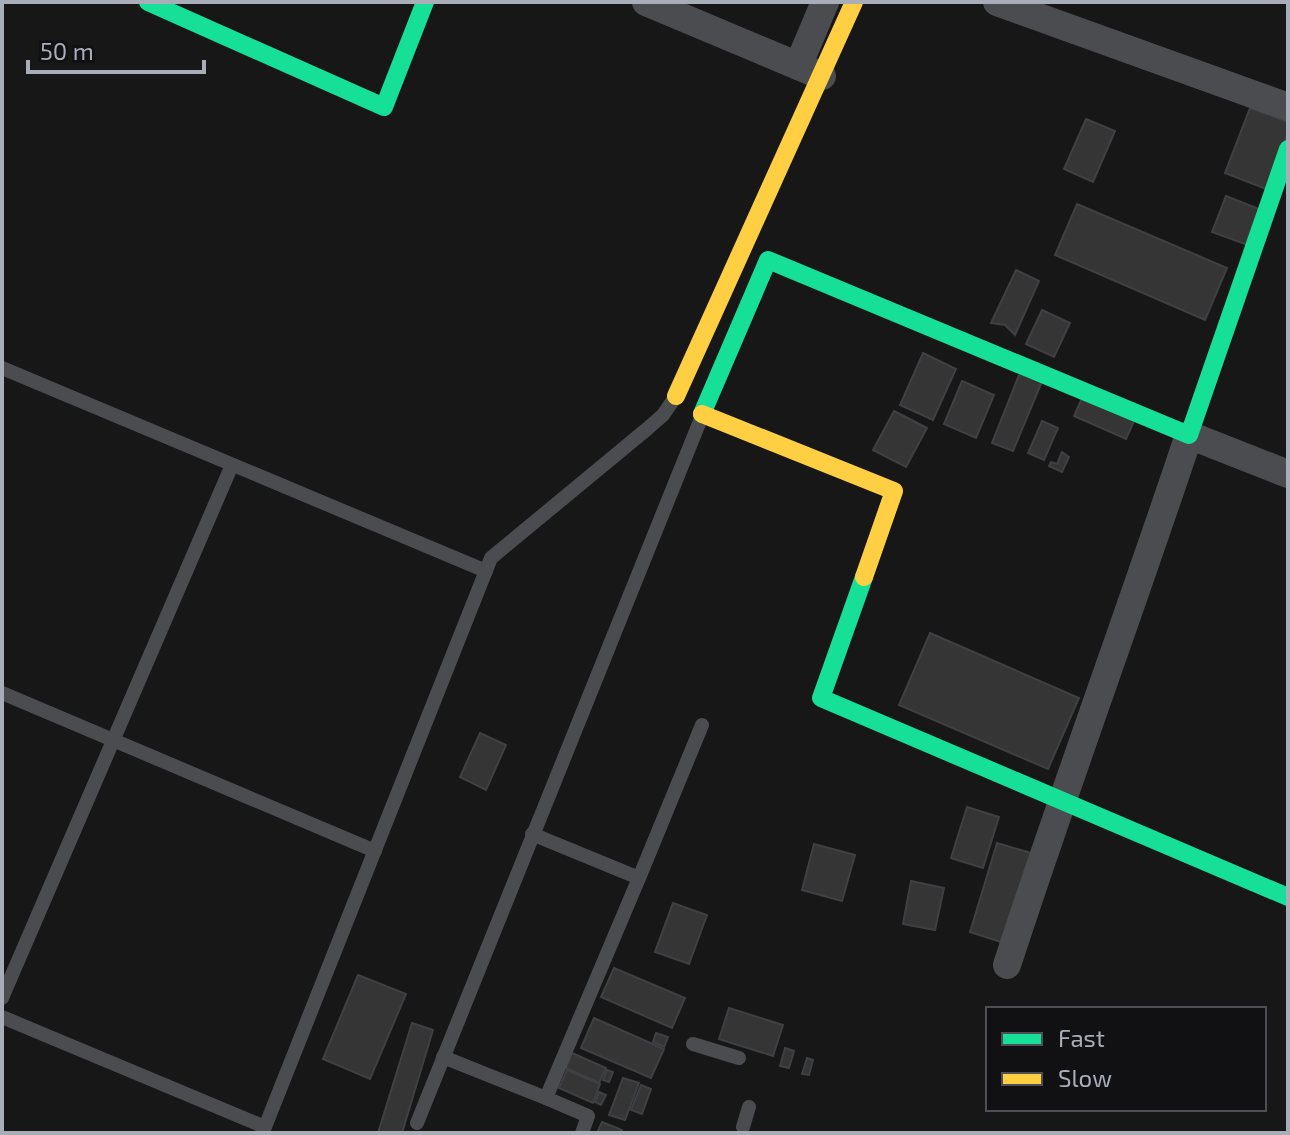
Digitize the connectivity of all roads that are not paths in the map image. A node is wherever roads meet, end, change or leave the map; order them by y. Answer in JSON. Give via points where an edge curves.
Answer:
{"nodes":[{"id":1,"x":148,"y":2,"type":"edge"},
{"id":2,"x":425,"y":2,"type":"edge"},
{"id":3,"x":646,"y":2,"type":"edge"},
{"id":4,"x":825,"y":2,"type":"edge"},
{"id":5,"x":854,"y":2,"type":"edge"},
{"id":6,"x":997,"y":2,"type":"edge"},
{"id":7,"x":810,"y":71,"type":"junction"},
{"id":8,"x":1288,"y":107,"type":"edge"},
{"id":9,"x":1288,"y":149,"type":"edge"},
{"id":10,"x":2,"y":368,"type":"edge"},
{"id":11,"x":676,"y":396,"type":"joint"},
{"id":12,"x":702,"y":415,"type":"junction"},
{"id":13,"x":1189,"y":435,"type":"junction"},
{"id":14,"x":232,"y":465,"type":"junction"},
{"id":15,"x":1288,"y":474,"type":"edge"},
{"id":16,"x":486,"y":571,"type":"junction"},
{"id":17,"x":2,"y":693,"type":"edge"},
{"id":18,"x":702,"y":725,"type":"dead end"},
{"id":19,"x":113,"y":739,"type":"junction"},
{"id":20,"x":1061,"y":801,"type":"junction"},
{"id":21,"x":532,"y":834,"type":"junction"},
{"id":22,"x":375,"y":851,"type":"junction"},
{"id":23,"x":639,"y":878,"type":"junction"},
{"id":24,"x":1288,"y":897,"type":"edge"},
{"id":25,"x":1007,"y":965,"type":"dead end"},
{"id":26,"x":2,"y":998,"type":"edge"},
{"id":27,"x":2,"y":1017,"type":"edge"},
{"id":28,"x":693,"y":1044,"type":"dead end"},
{"id":29,"x":443,"y":1057,"type":"junction"},
{"id":30,"x":739,"y":1058,"type":"dead end"},
{"id":31,"x":546,"y":1098,"type":"junction"},
{"id":32,"x":749,"y":1107,"type":"dead end"},
{"id":33,"x":417,"y":1123,"type":"dead end"},
{"id":34,"x":743,"y":1127,"type":"dead end"},
{"id":35,"x":582,"y":1133,"type":"edge"}],
"edges":[{"from":1,"to":2,"type":"street","via":[[384,107]]},
{"from":3,"to":7,"type":"street"},
{"from":4,"to":7,"type":"street"},
{"from":5,"to":7,"type":"street"},
{"from":6,"to":8,"type":"street"},
{"from":7,"to":11,"type":"street"},
{"from":9,"to":13,"type":"street"},
{"from":10,"to":14,"type":"lane"},
{"from":11,"to":16,"type":"lane","via":[[663,415],[491,558]]},
{"from":12,"to":13,"type":"street","via":[[768,260]]},
{"from":12,"to":20,"type":"street","via":[[894,491],[821,698]]},
{"from":12,"to":21,"type":"lane"},
{"from":13,"to":15,"type":"street"},
{"from":13,"to":20,"type":"street"},
{"from":14,"to":16,"type":"lane"},
{"from":14,"to":19,"type":"lane"},
{"from":16,"to":22,"type":"lane"},
{"from":17,"to":19,"type":"lane"},
{"from":18,"to":23,"type":"lane"},
{"from":19,"to":22,"type":"lane"},
{"from":19,"to":26,"type":"lane"},
{"from":20,"to":24,"type":"street"},
{"from":20,"to":25,"type":"street"},
{"from":21,"to":23,"type":"lane"},
{"from":21,"to":29,"type":"lane"},
{"from":22,"to":27,"type":"lane","via":[[265,1127]]},
{"from":23,"to":31,"type":"lane"},
{"from":28,"to":30,"type":"lane"},
{"from":29,"to":31,"type":"lane"},
{"from":29,"to":33,"type":"lane"},
{"from":31,"to":35,"type":"lane","via":[[588,1116]]},
{"from":32,"to":34,"type":"lane"}]}
